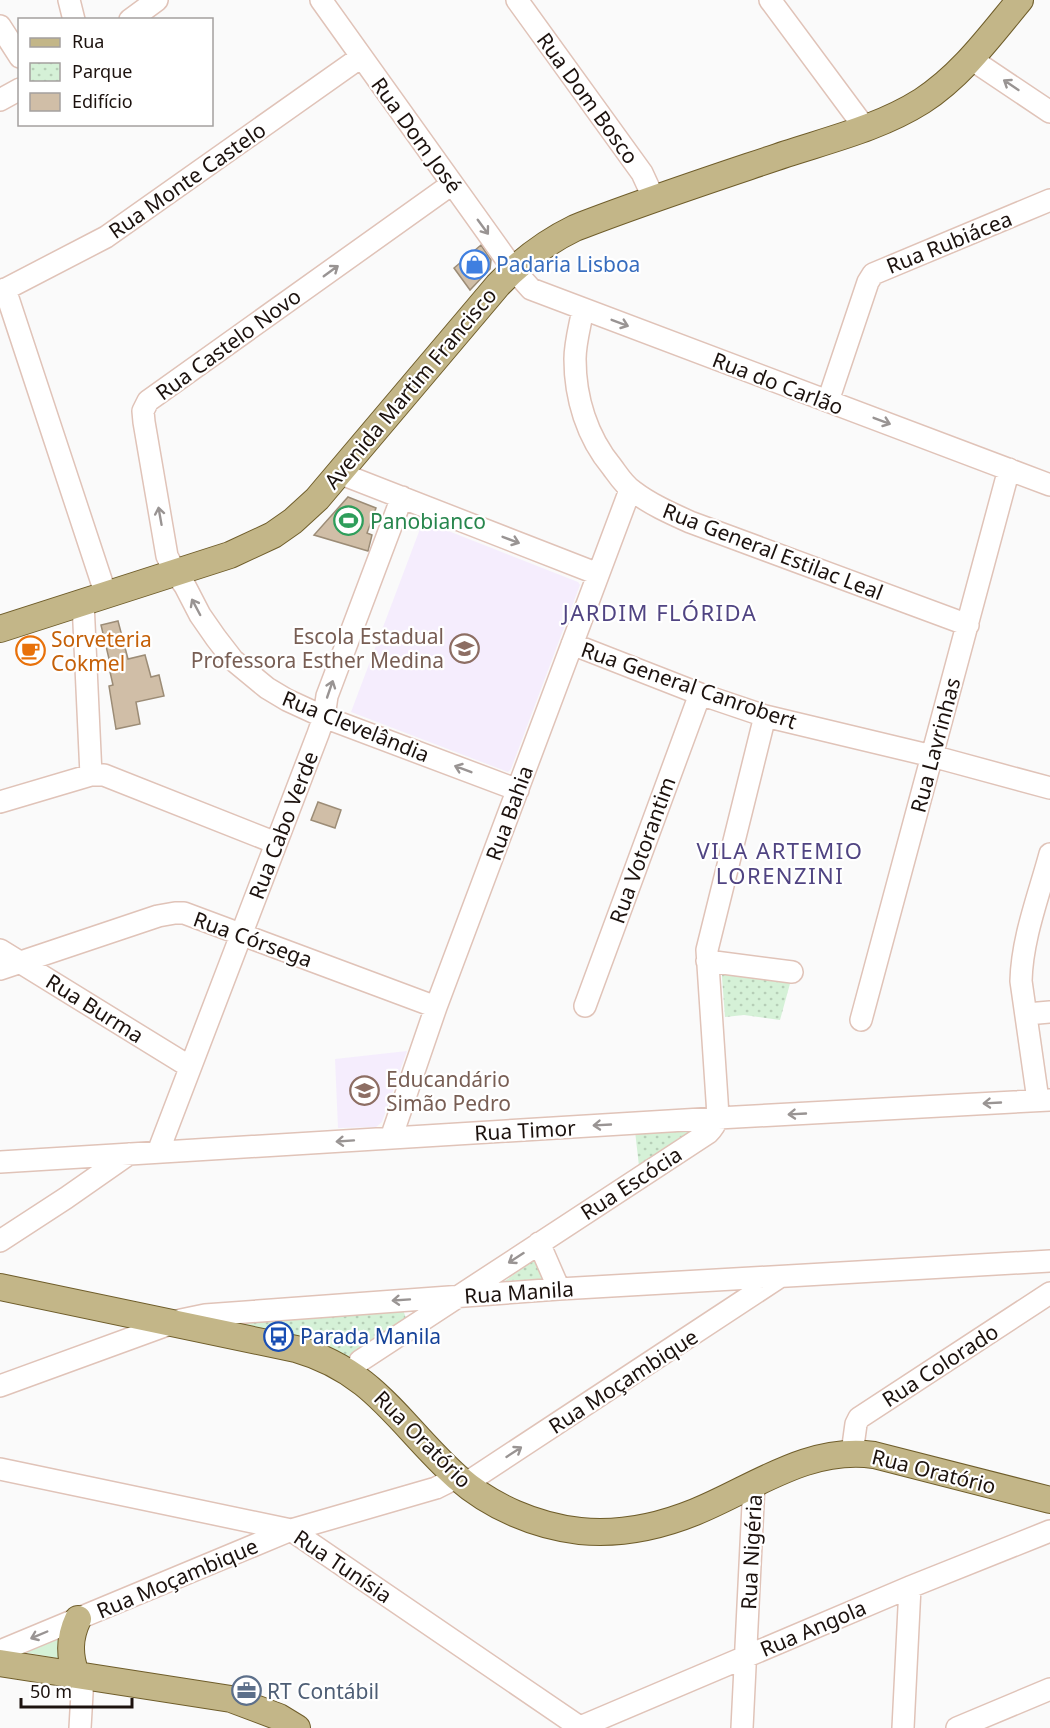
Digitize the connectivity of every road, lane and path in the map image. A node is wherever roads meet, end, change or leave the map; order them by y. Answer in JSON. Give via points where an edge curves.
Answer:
{"nodes":[{"id":1,"x":69,"y":0,"type":"edge"},
{"id":2,"x":157,"y":0,"type":"edge"},
{"id":3,"x":321,"y":0,"type":"edge"},
{"id":4,"x":517,"y":0,"type":"edge"},
{"id":5,"x":1020,"y":0,"type":"edge"},
{"id":6,"x":778,"y":3,"type":"edge"},
{"id":7,"x":74,"y":18,"type":"edge"},
{"id":8,"x":133,"y":18,"type":"edge"},
{"id":9,"x":0,"y":26,"type":"edge"},
{"id":10,"x":18,"y":54,"type":"edge"},
{"id":11,"x":362,"y":57,"type":"junction"},
{"id":12,"x":971,"y":59,"type":"junction"},
{"id":13,"x":18,"y":90,"type":"edge"},
{"id":14,"x":0,"y":100,"type":"edge"},
{"id":15,"x":1050,"y":112,"type":"edge"},
{"id":16,"x":865,"y":128,"type":"junction"},
{"id":17,"x":452,"y":184,"type":"junction"},
{"id":18,"x":654,"y":199,"type":"junction"},
{"id":19,"x":1050,"y":200,"type":"edge"},
{"id":20,"x":514,"y":270,"type":"junction"},
{"id":21,"x":2,"y":290,"type":"edge"},
{"id":22,"x":584,"y":309,"type":"junction"},
{"id":23,"x":828,"y":401,"type":"junction"},
{"id":24,"x":1009,"y":469,"type":"junction"},
{"id":25,"x":339,"y":472,"type":"junction"},
{"id":26,"x":1050,"y":485,"type":"edge"},
{"id":27,"x":630,"y":490,"type":"junction"},
{"id":28,"x":402,"y":497,"type":"junction"},
{"id":29,"x":175,"y":572,"type":"junction"},
{"id":30,"x":598,"y":574,"type":"junction"},
{"id":31,"x":94,"y":598,"type":"junction"},
{"id":32,"x":968,"y":625,"type":"junction"},
{"id":33,"x":0,"y":629,"type":"edge"},
{"id":34,"x":572,"y":644,"type":"junction"},
{"id":35,"x":700,"y":694,"type":"junction"},
{"id":36,"x":765,"y":716,"type":"junction"},
{"id":37,"x":324,"y":717,"type":"junction"},
{"id":38,"x":932,"y":756,"type":"junction"},
{"id":39,"x":91,"y":775,"type":"junction"},
{"id":40,"x":1050,"y":788,"type":"edge"},
{"id":41,"x":518,"y":790,"type":"junction"},
{"id":42,"x":0,"y":802,"type":"edge"},
{"id":43,"x":276,"y":843,"type":"junction"},
{"id":44,"x":1050,"y":854,"type":"edge"},
{"id":45,"x":241,"y":934,"type":"junction"},
{"id":46,"x":0,"y":950,"type":"edge"},
{"id":47,"x":707,"y":961,"type":"junction"},
{"id":48,"x":22,"y":963,"type":"junction"},
{"id":49,"x":0,"y":969,"type":"edge"},
{"id":50,"x":792,"y":972,"type":"dead end"},
{"id":51,"x":585,"y":1006,"type":"dead end"},
{"id":52,"x":436,"y":1007,"type":"junction"},
{"id":53,"x":1050,"y":1012,"type":"edge"},
{"id":54,"x":1027,"y":1014,"type":"junction"},
{"id":55,"x":861,"y":1020,"type":"dead end"},
{"id":56,"x":190,"y":1067,"type":"junction"},
{"id":57,"x":1044,"y":1100,"type":"edge"},
{"id":58,"x":718,"y":1118,"type":"junction"},
{"id":59,"x":391,"y":1138,"type":"junction"},
{"id":60,"x":158,"y":1152,"type":"junction"},
{"id":61,"x":129,"y":1154,"type":"junction"},
{"id":62,"x":59,"y":1158,"type":"junction"},
{"id":63,"x":0,"y":1162,"type":"edge"},
{"id":64,"x":66,"y":1198,"type":"junction"},
{"id":65,"x":0,"y":1241,"type":"edge"},
{"id":66,"x":539,"y":1243,"type":"junction"},
{"id":67,"x":1050,"y":1261,"type":"edge"},
{"id":68,"x":781,"y":1277,"type":"junction"},
{"id":69,"x":715,"y":1281,"type":"junction"},
{"id":70,"x":0,"y":1287,"type":"edge"},
{"id":71,"x":559,"y":1289,"type":"junction"},
{"id":72,"x":1050,"y":1293,"type":"edge"},
{"id":73,"x":459,"y":1296,"type":"junction"},
{"id":74,"x":723,"y":1315,"type":"junction"},
{"id":75,"x":172,"y":1324,"type":"junction"},
{"id":76,"x":360,"y":1361,"type":"dead end"},
{"id":77,"x":0,"y":1386,"type":"edge"},
{"id":78,"x":852,"y":1453,"type":"junction"},
{"id":79,"x":0,"y":1469,"type":"edge"},
{"id":80,"x":462,"y":1481,"type":"junction"},
{"id":81,"x":754,"y":1484,"type":"junction"},
{"id":82,"x":1050,"y":1500,"type":"edge"},
{"id":83,"x":291,"y":1530,"type":"junction"},
{"id":84,"x":1050,"y":1531,"type":"edge"},
{"id":85,"x":910,"y":1587,"type":"junction"},
{"id":86,"x":78,"y":1619,"type":"junction"},
{"id":87,"x":0,"y":1651,"type":"edge"},
{"id":88,"x":746,"y":1657,"type":"junction"},
{"id":89,"x":0,"y":1664,"type":"edge"},
{"id":90,"x":79,"y":1675,"type":"junction"},
{"id":91,"x":1050,"y":1689,"type":"edge"},
{"id":92,"x":80,"y":1728,"type":"edge"},
{"id":93,"x":297,"y":1728,"type":"edge"},
{"id":94,"x":580,"y":1728,"type":"edge"},
{"id":95,"x":742,"y":1728,"type":"edge"},
{"id":96,"x":903,"y":1728,"type":"edge"},
{"id":97,"x":957,"y":1728,"type":"edge"}],
"edges":[{"from":1,"to":7,"type":"street"},
{"from":2,"to":8,"type":"street"},
{"from":3,"to":11,"type":"street","name":"Rua Dom José"},
{"from":4,"to":18,"type":"street","name":"Rua Dom Bosco","via":[[642,173]]},
{"from":5,"to":12,"type":"main road","name":"Avenida Martim Francisco"},
{"from":6,"to":16,"type":"street"},
{"from":9,"to":10,"type":"street"},
{"from":11,"to":17,"type":"street","name":"Rua Dom José"},
{"from":11,"to":21,"type":"street","name":"Rua Monte Castelo","via":[[106,237]]},
{"from":15,"to":12,"type":"street","one_way":true},
{"from":12,"to":16,"type":"main road","name":"Avenida Martim Francisco","via":[[922,100]]},
{"from":13,"to":14,"type":"street"},
{"from":16,"to":18,"type":"main road","name":"Avenida Martim Francisco"},
{"from":17,"to":20,"type":"street","name":"Rua Dom José","one_way":true},
{"from":29,"to":17,"type":"street","name":"Rua Castelo Novo","one_way":true,"via":[[167,555],[144,422],[143,411],[148,401]]},
{"from":18,"to":20,"type":"main road","name":"Avenida Martim Francisco","via":[[561,235]]},
{"from":19,"to":23,"type":"street","name":"Rua Rubiácea","via":[[873,274]]},
{"from":20,"to":22,"type":"street","name":"Rua do Carlão","via":[[531,289]]},
{"from":20,"to":25,"type":"main road","name":"Avenida Martim Francisco"},
{"from":21,"to":31,"type":"street","name":"Rua Monte Castelo"},
{"from":22,"to":23,"type":"street","name":"Rua do Carlão","one_way":true},
{"from":22,"to":27,"type":"street","name":"Rua General Estilac Leal","via":[[575,358],[582,409],[594,442]]},
{"from":23,"to":24,"type":"street","name":"Rua do Carlão","one_way":true},
{"from":24,"to":26,"type":"street","name":"Rua do Carlão"},
{"from":24,"to":32,"type":"street","name":"Rua Lavrinhas"},
{"from":25,"to":28,"type":"street"},
{"from":25,"to":29,"type":"main road","name":"Avenida Martim Francisco","via":[[316,499],[273,536],[230,555]]},
{"from":27,"to":30,"type":"street","name":"Rua Bahia"},
{"from":27,"to":32,"type":"street","name":"Rua General Estilac Leal","via":[[690,522]]},
{"from":28,"to":30,"type":"street","one_way":true},
{"from":37,"to":28,"type":"street","name":"Rua Cabo Verde","one_way":true,"via":[[327,696]]},
{"from":29,"to":31,"type":"main road","name":"Avenida Martim Francisco"},
{"from":37,"to":29,"type":"street","name":"Rua Clevelândia","one_way":true,"via":[[286,700],[233,660]]},
{"from":30,"to":34,"type":"street","name":"Rua Bahia"},
{"from":31,"to":33,"type":"main road","name":"Avenida Martim Francisco"},
{"from":31,"to":39,"type":"street","name":"Rua Monte Castelo"},
{"from":32,"to":38,"type":"street","name":"Rua Lavrinhas"},
{"from":34,"to":35,"type":"street","name":"Rua General Canrobert"},
{"from":34,"to":41,"type":"street","name":"Rua Bahia"},
{"from":35,"to":36,"type":"street","name":"Rua General Canrobert"},
{"from":35,"to":51,"type":"street","name":"Rua Votorantim"},
{"from":36,"to":38,"type":"street","name":"Rua General Canrobert"},
{"from":36,"to":47,"type":"street","via":[[708,943]]},
{"from":41,"to":37,"type":"street","name":"Rua Clevelândia","one_way":true},
{"from":37,"to":43,"type":"street","name":"Rua Cabo Verde"},
{"from":38,"to":40,"type":"street","name":"Rua General Canrobert"},
{"from":38,"to":55,"type":"street","name":"Rua Lavrinhas"},
{"from":39,"to":42,"type":"street"},
{"from":39,"to":43,"type":"street","via":[[112,777]]},
{"from":41,"to":52,"type":"street","name":"Rua Bahia"},
{"from":43,"to":45,"type":"street","name":"Rua Cabo Verde"},
{"from":44,"to":54,"type":"street","via":[[1022,963]]},
{"from":45,"to":48,"type":"street","name":"Rua Córsega","via":[[184,913],[167,914]]},
{"from":45,"to":52,"type":"street","name":"Rua Córsega"},
{"from":45,"to":56,"type":"street","name":"Rua Cabo Verde"},
{"from":46,"to":48,"type":"street","name":"Rua Burma"},
{"from":47,"to":50,"type":"street"},
{"from":47,"to":58,"type":"street"},
{"from":48,"to":49,"type":"street","name":"Rua Córsega"},
{"from":48,"to":56,"type":"street","name":"Rua Burma"},
{"from":52,"to":59,"type":"street","name":"Rua Bahia"},
{"from":53,"to":54,"type":"street"},
{"from":54,"to":57,"type":"street"},
{"from":56,"to":60,"type":"street","name":"Rua Cabo Verde"},
{"from":57,"to":58,"type":"street","name":"Rua Timor","one_way":true},
{"from":58,"to":59,"type":"street","name":"Rua Timor","one_way":true},
{"from":58,"to":66,"type":"street","name":"Rua Escócia","via":[[708,1133]]},
{"from":59,"to":60,"type":"street","name":"Rua Timor","one_way":true},
{"from":60,"to":61,"type":"street","name":"Rua Timor"},
{"from":61,"to":62,"type":"street","name":"Rua Timor"},
{"from":61,"to":64,"type":"street"},
{"from":62,"to":63,"type":"street","name":"Rua Timor"},
{"from":62,"to":64,"type":"street","via":[[69,1173],[70,1190]]},
{"from":64,"to":65,"type":"street"},
{"from":66,"to":71,"type":"street"},
{"from":66,"to":73,"type":"street","name":"Rua Escócia","one_way":true},
{"from":67,"to":68,"type":"street","name":"Rua Manila"},
{"from":68,"to":69,"type":"street","name":"Rua Manila"},
{"from":68,"to":74,"type":"street","name":"Rua Moçambique"},
{"from":69,"to":71,"type":"street","name":"Rua Manila"},
{"from":69,"to":74,"type":"street","via":[[723,1297]]},
{"from":70,"to":75,"type":"main road","name":"Rua Oratório"},
{"from":71,"to":73,"type":"street","name":"Rua Manila"},
{"from":72,"to":78,"type":"street","name":"Rua Colorado","via":[[859,1418]]},
{"from":73,"to":75,"type":"street","name":"Rua Manila","one_way":true,"via":[[205,1315]]},
{"from":73,"to":76,"type":"street","name":"Rua Escócia"},
{"from":80,"to":74,"type":"street","name":"Rua Moçambique","one_way":true},
{"from":75,"to":77,"type":"street","name":"Rua Manila"},
{"from":75,"to":80,"type":"main road","name":"Rua Oratório","via":[[312,1353],[341,1367],[374,1390]]},
{"from":78,"to":81,"type":"main road","name":"Rua Oratório","via":[[796,1464]]},
{"from":78,"to":82,"type":"main road","name":"Rua Oratório","via":[[874,1455]]},
{"from":79,"to":83,"type":"street","name":"Rua Tunísia"},
{"from":80,"to":81,"type":"main road","name":"Rua Oratório","via":[[498,1505],[529,1519],[596,1532],[662,1524]]},
{"from":80,"to":83,"type":"street","name":"Rua Moçambique"},
{"from":81,"to":88,"type":"street","name":"Rua Nigéria"},
{"from":83,"to":86,"type":"street","name":"Rua Moçambique"},
{"from":83,"to":94,"type":"street","name":"Rua Tunísia"},
{"from":84,"to":85,"type":"street","name":"Rua Angola"},
{"from":85,"to":88,"type":"street","name":"Rua Angola"},
{"from":85,"to":96,"type":"street"},
{"from":86,"to":87,"type":"street","name":"Rua Moçambique","one_way":true},
{"from":86,"to":90,"type":"main road","via":[[70,1641],[72,1664]]},
{"from":88,"to":94,"type":"street","name":"Rua Angola"},
{"from":88,"to":95,"type":"street","name":"Rua Nigéria"},
{"from":89,"to":90,"type":"main road"},
{"from":90,"to":92,"type":"street"},
{"from":90,"to":93,"type":"main road","via":[[231,1699]]},
{"from":91,"to":97,"type":"street"}]}
